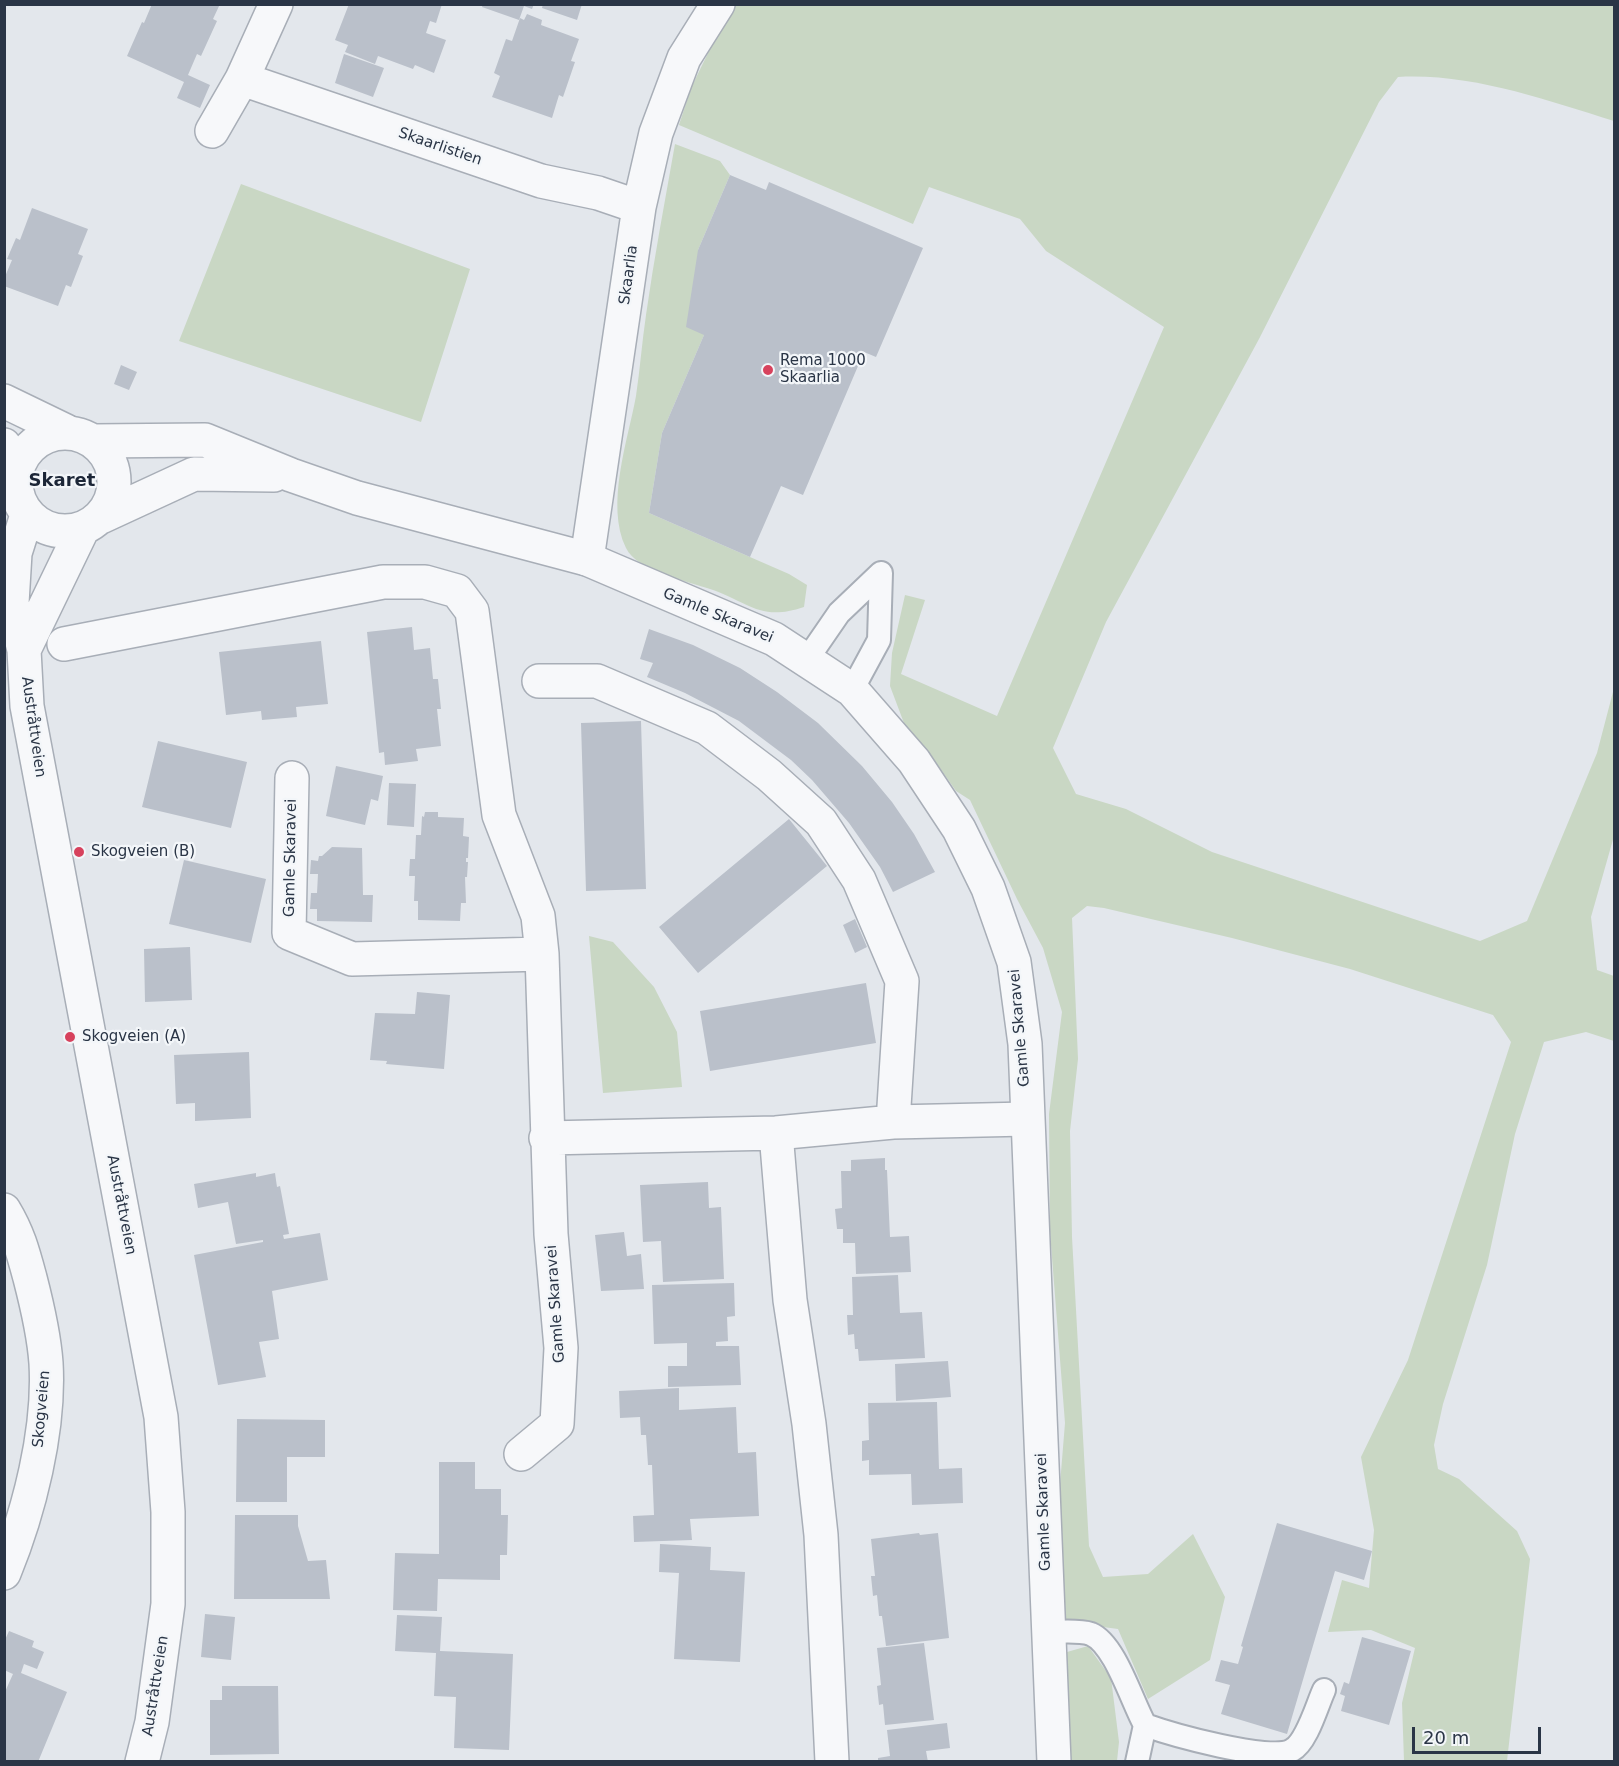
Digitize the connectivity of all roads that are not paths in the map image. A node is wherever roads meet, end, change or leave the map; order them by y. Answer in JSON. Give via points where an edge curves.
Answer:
{"nodes":[{"id":1,"x":276,"y":4,"type":"edge"},
{"id":2,"x":718,"y":4,"type":"edge"},
{"id":3,"x":242,"y":79,"type":"junction"},
{"id":4,"x":212,"y":131,"type":"dead end"},
{"id":5,"x":639,"y":207,"type":"junction"},
{"id":6,"x":4,"y":401,"type":"edge"},
{"id":7,"x":80,"y":436,"type":"junction"},
{"id":8,"x":11,"y":455,"type":"edge"},
{"id":9,"x":291,"y":475,"type":"junction"},
{"id":10,"x":27,"y":515,"type":"junction"},
{"id":11,"x":92,"y":523,"type":"junction"},
{"id":12,"x":587,"y":559,"type":"junction"},
{"id":13,"x":64,"y":644,"type":"dead end"},
{"id":14,"x":24,"y":651,"type":"junction"},
{"id":15,"x":806,"y":661,"type":"junction"},
{"id":16,"x":539,"y":681,"type":"dead end"},
{"id":17,"x":852,"y":690,"type":"junction"},
{"id":18,"x":292,"y":778,"type":"dead end"},
{"id":19,"x":542,"y":954,"type":"junction"},
{"id":20,"x":1027,"y":1119,"type":"junction"},
{"id":21,"x":893,"y":1122,"type":"junction"},
{"id":22,"x":776,"y":1133,"type":"junction"},
{"id":23,"x":546,"y":1138,"type":"junction"},
{"id":24,"x":4,"y":1210,"type":"edge"},
{"id":25,"x":521,"y":1454,"type":"dead end"},
{"id":26,"x":4,"y":1573,"type":"edge"},
{"id":27,"x":1049,"y":1632,"type":"junction"},
{"id":28,"x":1324,"y":1690,"type":"dead end"},
{"id":29,"x":1145,"y":1725,"type":"junction"},
{"id":30,"x":142,"y":1761,"type":"edge"},
{"id":31,"x":832,"y":1761,"type":"edge"},
{"id":32,"x":1054,"y":1761,"type":"edge"},
{"id":33,"x":1137,"y":1761,"type":"edge"}],
"edges":[{"from":1,"to":3,"type":"street"},
{"from":2,"to":5,"type":"street","name":"Skaarlia","via":[[684,58],[656,133]]},
{"from":3,"to":4,"type":"street"},
{"from":3,"to":5,"type":"street","name":"Skaarlistien","via":[[541,181],[598,193]]},
{"from":5,"to":12,"type":"street","name":"Skaarlia"},
{"from":6,"to":7,"type":"street"},
{"from":7,"to":8,"type":"street","via":[[44,436]]},
{"from":7,"to":9,"type":"street","name":"Gamle Skaravei","via":[[205,440]]},
{"from":7,"to":11,"type":"street","name":"Austråttveien","via":[[106,452],[114,468],[112,500]]},
{"from":8,"to":10,"type":"street","via":[[17,494]]},
{"from":9,"to":11,"type":"street","name":"Gamle Skaravei","via":[[194,474]]},
{"from":9,"to":12,"type":"street","name":"Gamle Skaravei","via":[[357,498]]},
{"from":10,"to":11,"type":"street","via":[[43,526],[67,532]]},
{"from":10,"to":14,"type":"street","name":"Austråttveien","via":[[15,553],[12,603]]},
{"from":11,"to":14,"type":"street","name":"Austråttveien"},
{"from":12,"to":15,"type":"street","name":"Gamle Skaravei","via":[[774,639]]},
{"from":13,"to":19,"type":"street","name":"Gamle Skaravei","via":[[384,582],[426,582],[458,591],[472,611],[499,815],[538,916]]},
{"from":14,"to":30,"type":"street","name":"Austråttveien","via":[[27,706],[161,1417],[168,1512],[168,1605],[152,1722]]},
{"from":15,"to":17,"type":"street","name":"Gamle Skaravei"},
{"from":15,"to":17,"type":"lane","via":[[839,613],[881,573],[879,640]]},
{"from":16,"to":21,"type":"street","via":[[597,681],[706,728],[769,775],[821,822],[859,880],[902,981]]},
{"from":17,"to":20,"type":"street","name":"Gamle Skaravei","via":[[914,761],[959,829],[988,888],[1014,962],[1025,1044]]},
{"from":18,"to":19,"type":"street","name":"Gamle Skaravei","via":[[289,933],[352,959]]},
{"from":19,"to":23,"type":"street","name":"Gamle Skaravei"},
{"from":20,"to":21,"type":"street"},
{"from":20,"to":27,"type":"street","name":"Gamle Skaravei"},
{"from":21,"to":22,"type":"street"},
{"from":22,"to":23,"type":"street"},
{"from":22,"to":31,"type":"street","via":[[790,1300],[821,1535]]},
{"from":23,"to":25,"type":"street","name":"Gamle Skaravei","via":[[561,1348],[557,1424]]},
{"from":24,"to":26,"type":"street","name":"Skogveien","via":[[17,1232],[35,1298],[46,1364],[44,1423],[33,1486]]},
{"from":27,"to":29,"type":"lane","via":[[1098,1638],[1120,1670]]},
{"from":27,"to":32,"type":"street","name":"Gamle Skaravei"},
{"from":28,"to":29,"type":"lane","via":[[1302,1742],[1292,1751],[1279,1754],[1178,1737]]},
{"from":29,"to":33,"type":"lane"}]}
